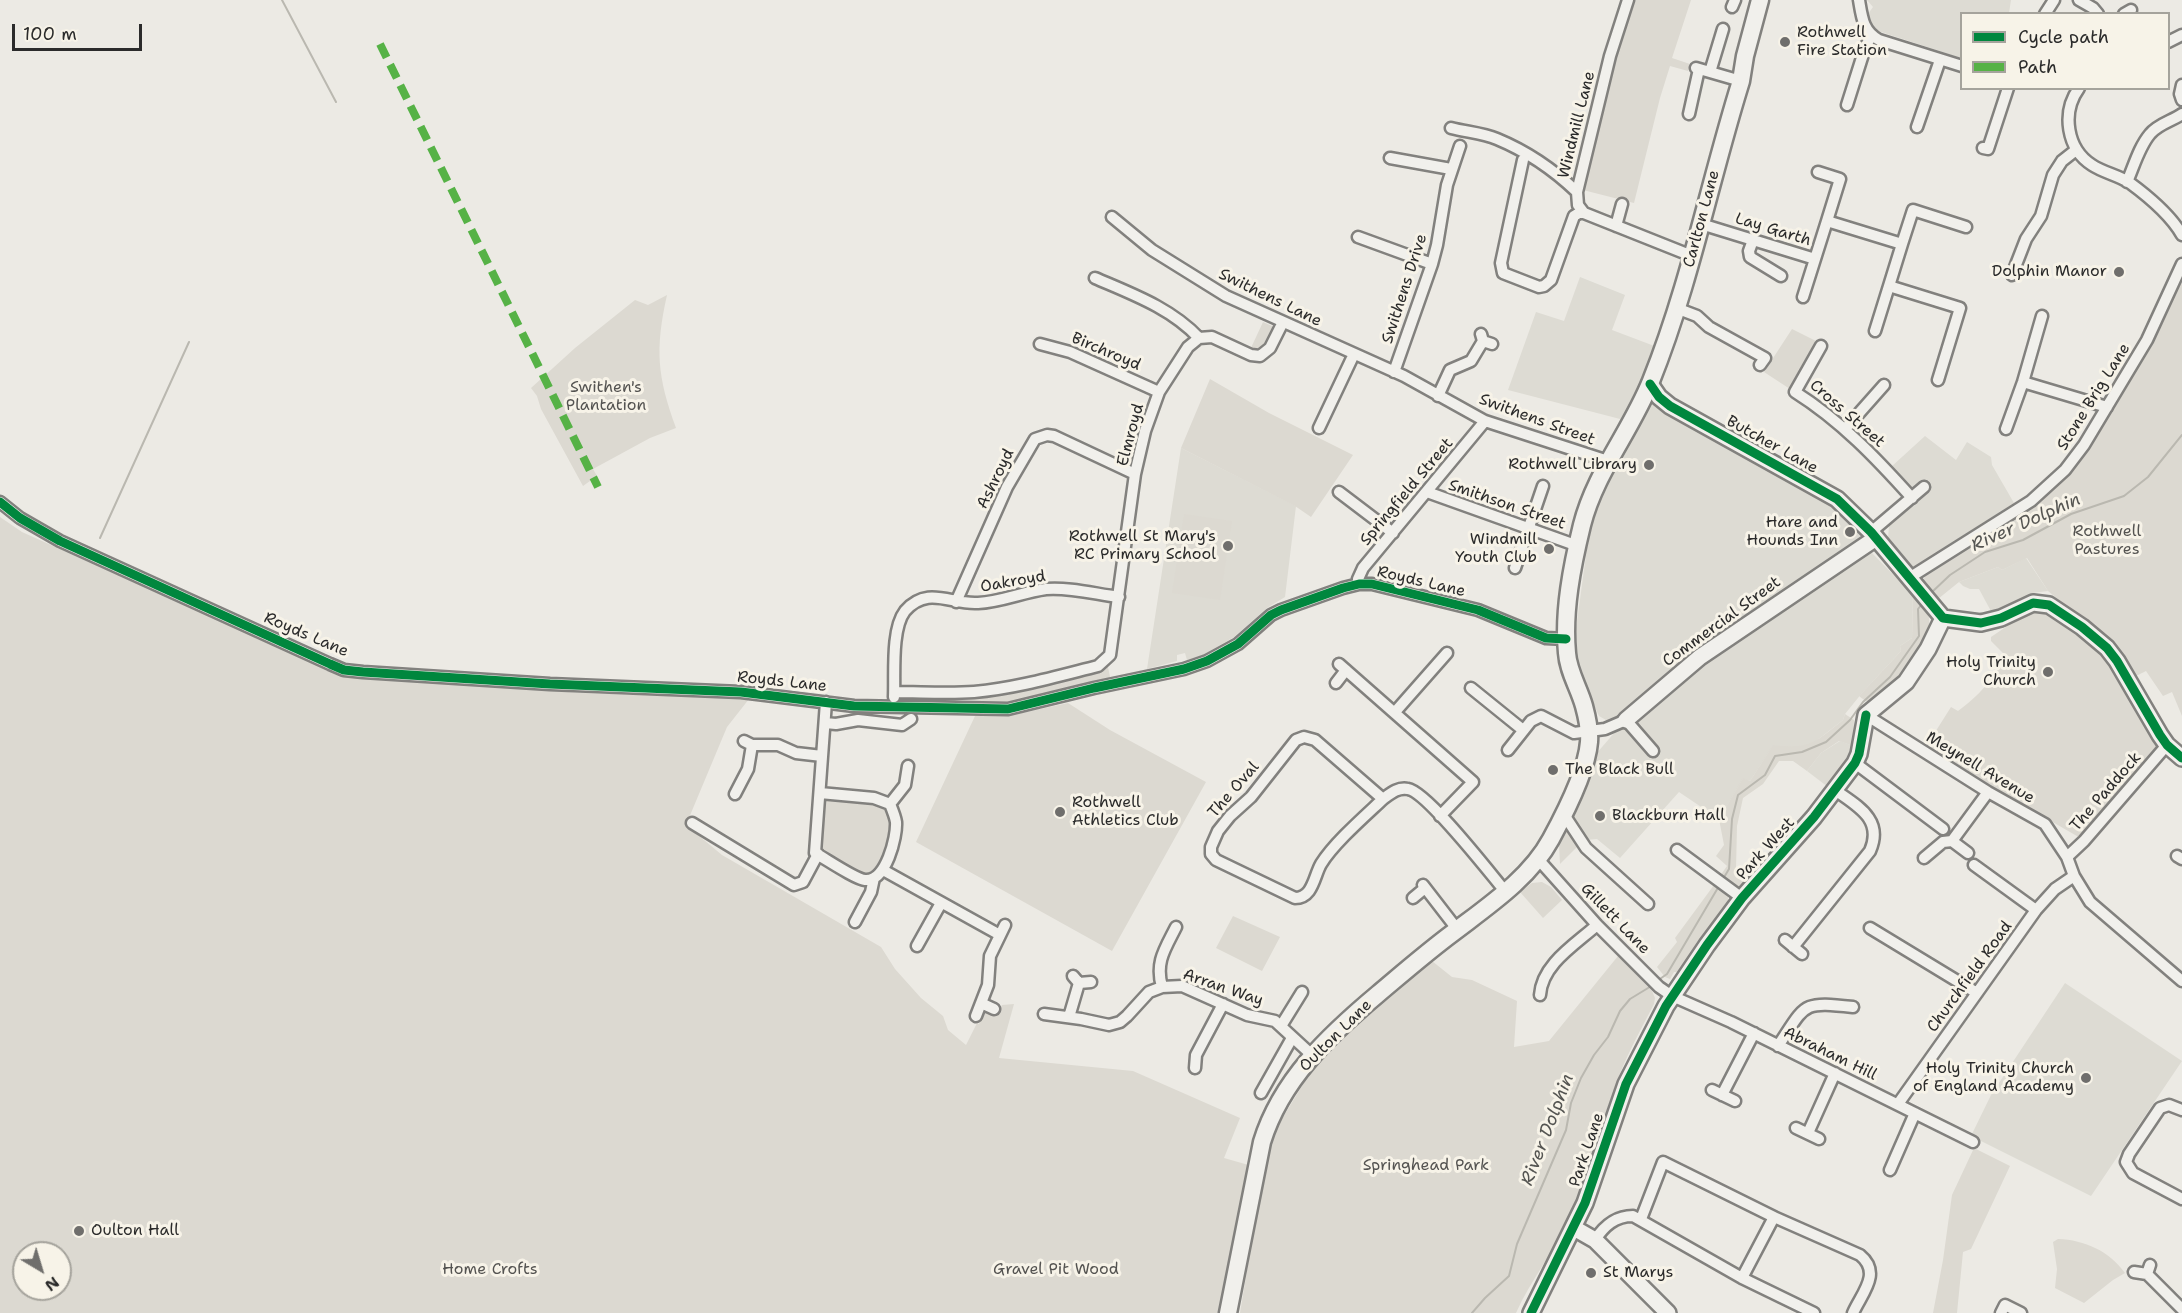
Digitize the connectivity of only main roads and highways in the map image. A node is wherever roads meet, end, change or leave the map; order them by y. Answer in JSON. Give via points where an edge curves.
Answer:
{"nodes":[{"id":1,"x":1760,"y":0,"type":"edge"},
{"id":2,"x":1566,"y":639,"type":"joint"},
{"id":3,"x":1227,"y":1313,"type":"edge"}],
"edges":[{"from":1,"to":2,"type":"main road","name":"Carlton Lane","via":[[1676,308],[1650,384],[1589,501],[1570,585]]},
{"from":2,"to":3,"type":"main road","name":"Oulton Lane","via":[[1567,658],[1589,732],[1587,756],[1551,838],[1538,859],[1505,891],[1362,1008],[1313,1056],[1284,1093],[1262,1142]]}]}
